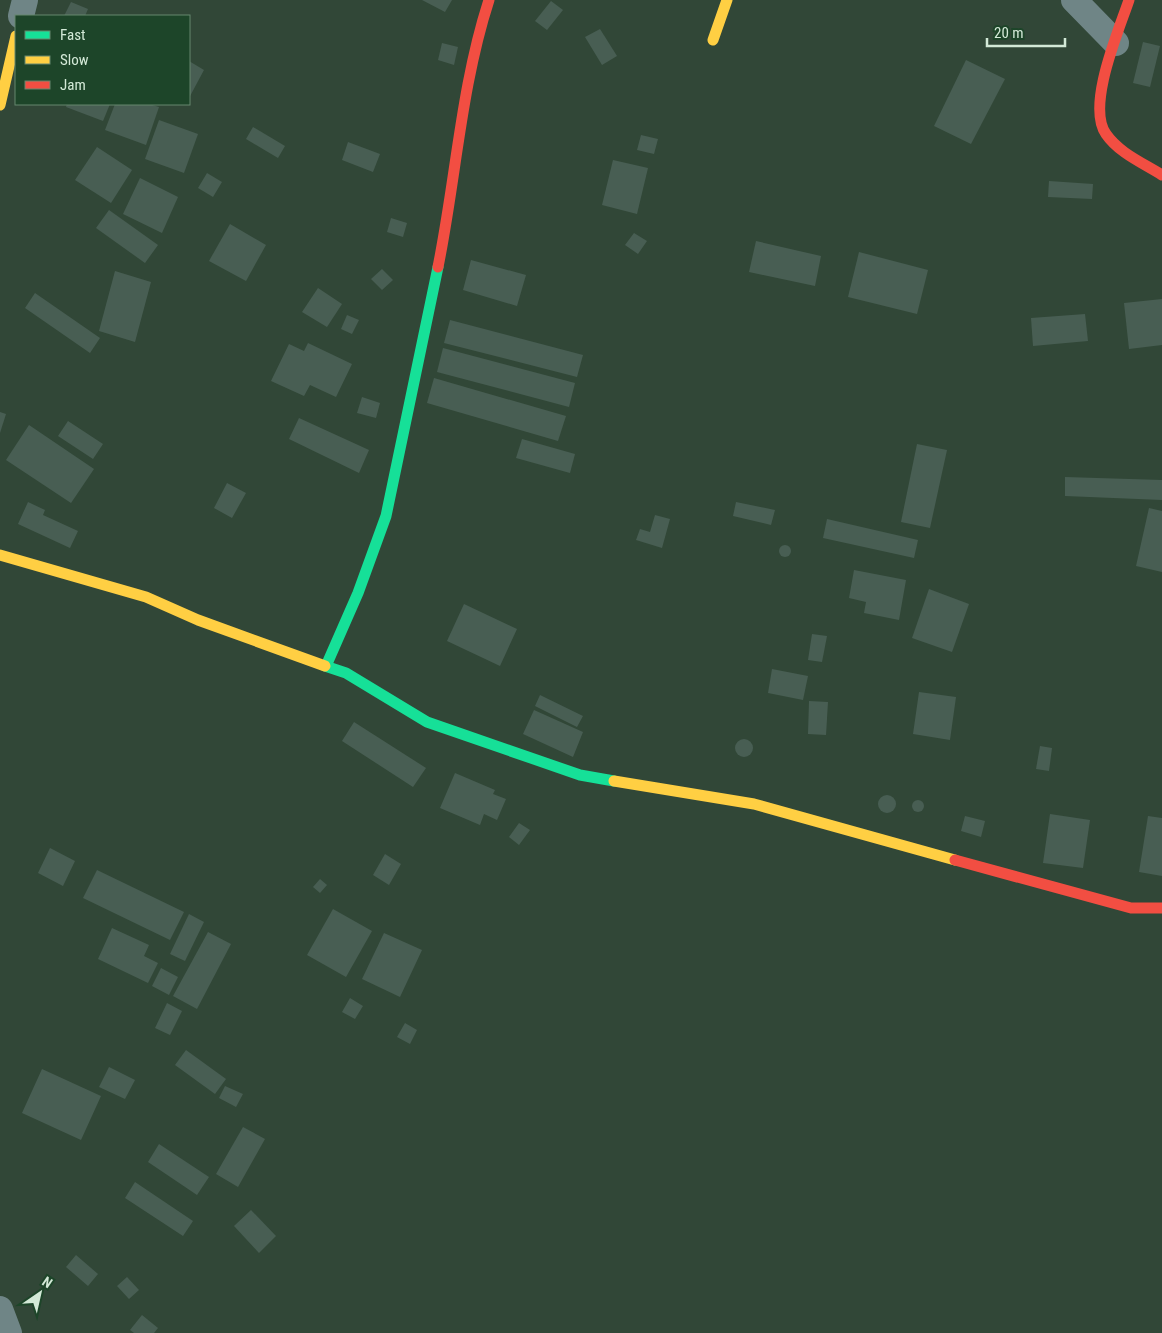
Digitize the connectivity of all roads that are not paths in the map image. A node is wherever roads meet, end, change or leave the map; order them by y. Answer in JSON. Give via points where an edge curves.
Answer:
{"nodes":[{"id":1,"x":25,"y":0,"type":"edge"},
{"id":2,"x":489,"y":0,"type":"edge"},
{"id":3,"x":727,"y":0,"type":"edge"},
{"id":4,"x":1074,"y":0,"type":"edge"},
{"id":5,"x":1129,"y":0,"type":"edge"},
{"id":6,"x":21,"y":15,"type":"edge"},
{"id":7,"x":15,"y":40,"type":"edge"},
{"id":8,"x":712,"y":40,"type":"dead end"},
{"id":9,"x":1116,"y":43,"type":"junction"},
{"id":10,"x":0,"y":105,"type":"edge"},
{"id":11,"x":1162,"y":175,"type":"edge"},
{"id":12,"x":0,"y":555,"type":"edge"},
{"id":13,"x":326,"y":666,"type":"junction"},
{"id":14,"x":1162,"y":908,"type":"edge"},
{"id":15,"x":0,"y":1309,"type":"edge"},
{"id":16,"x":9,"y":1333,"type":"edge"}],
"edges":[{"from":1,"to":6,"type":"street"},
{"from":2,"to":13,"type":"street","via":[[475,43],[448,216],[386,516],[358,593]]},
{"from":3,"to":8,"type":"street"},
{"from":4,"to":9,"type":"street"},
{"from":5,"to":9,"type":"street"},
{"from":7,"to":10,"type":"street"},
{"from":9,"to":11,"type":"street","via":[[1100,96],[1098,116],[1104,132],[1124,152]]},
{"from":12,"to":13,"type":"street","via":[[146,597],[198,620]]},
{"from":13,"to":14,"type":"street","via":[[346,673],[427,722],[580,775],[754,804],[1131,908]]},
{"from":15,"to":16,"type":"street"}]}
